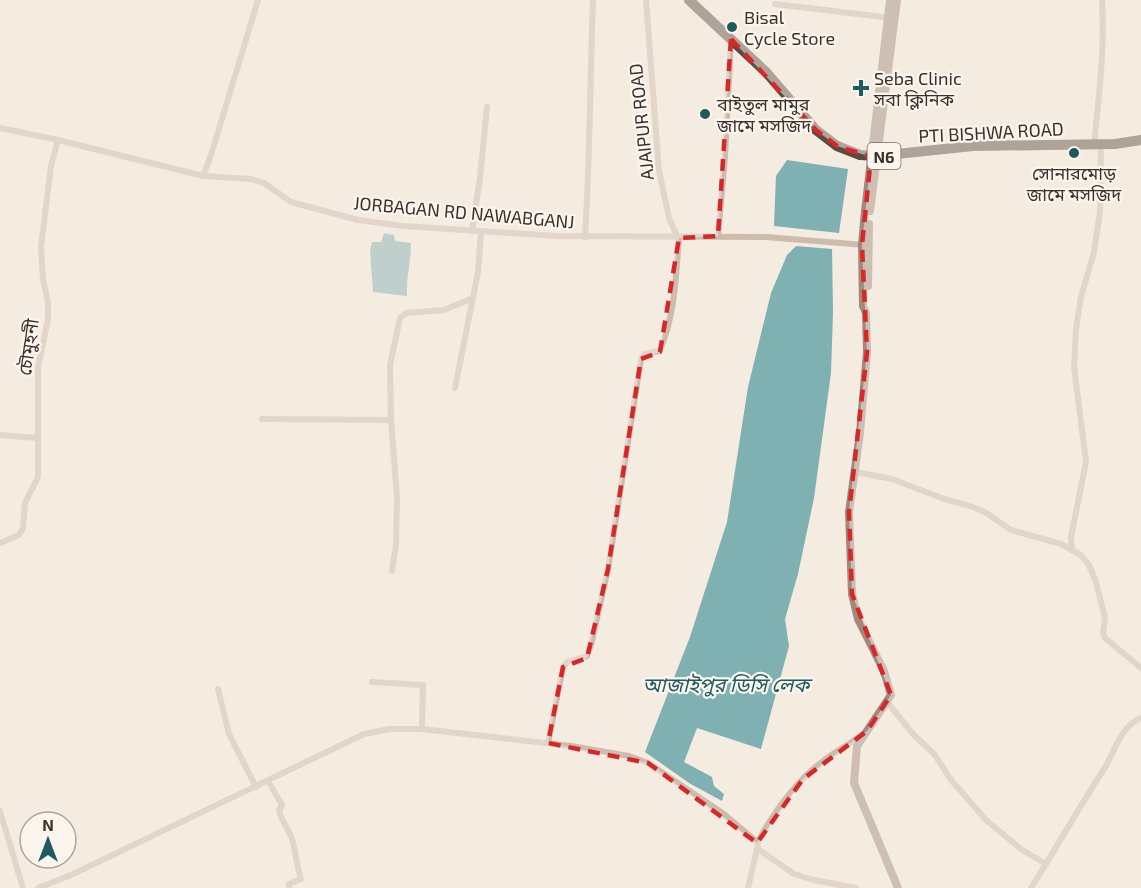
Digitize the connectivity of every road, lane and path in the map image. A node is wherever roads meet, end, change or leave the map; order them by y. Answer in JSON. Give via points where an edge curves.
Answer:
{"nodes":[{"id":1,"x":258,"y":0,"type":"edge"},
{"id":2,"x":593,"y":0,"type":"edge"},
{"id":3,"x":646,"y":0,"type":"edge"},
{"id":4,"x":688,"y":0,"type":"edge"},
{"id":5,"x":890,"y":0,"type":"edge"},
{"id":6,"x":897,"y":0,"type":"edge"},
{"id":7,"x":1102,"y":0,"type":"edge"},
{"id":8,"x":775,"y":4,"type":"dead end"},
{"id":9,"x":891,"y":18,"type":"junction"},
{"id":10,"x":731,"y":39,"type":"junction"},
{"id":11,"x":487,"y":107,"type":"dead end"},
{"id":12,"x":0,"y":128,"type":"edge"},
{"id":13,"x":58,"y":140,"type":"junction"},
{"id":14,"x":1141,"y":140,"type":"edge"},
{"id":15,"x":1097,"y":144,"type":"junction"},
{"id":16,"x":874,"y":157,"type":"junction"},
{"id":17,"x":203,"y":176,"type":"junction"},
{"id":18,"x":472,"y":231,"type":"junction"},
{"id":19,"x":481,"y":232,"type":"junction"},
{"id":20,"x":718,"y":236,"type":"junction"},
{"id":21,"x":585,"y":237,"type":"junction"},
{"id":22,"x":679,"y":238,"type":"junction"},
{"id":23,"x":865,"y":245,"type":"junction"},
{"id":24,"x":473,"y":298,"type":"junction"},
{"id":25,"x":455,"y":388,"type":"dead end"},
{"id":26,"x":262,"y":419,"type":"dead end"},
{"id":27,"x":390,"y":420,"type":"junction"},
{"id":28,"x":0,"y":435,"type":"edge"},
{"id":29,"x":38,"y":438,"type":"junction"},
{"id":30,"x":855,"y":472,"type":"junction"},
{"id":31,"x":0,"y":543,"type":"edge"},
{"id":32,"x":1072,"y":549,"type":"junction"},
{"id":33,"x":393,"y":571,"type":"dead end"},
{"id":34,"x":1141,"y":668,"type":"edge"},
{"id":35,"x":372,"y":682,"type":"dead end"},
{"id":36,"x":218,"y":689,"type":"dead end"},
{"id":37,"x":887,"y":702,"type":"junction"},
{"id":38,"x":1141,"y":718,"type":"edge"},
{"id":39,"x":422,"y":729,"type":"junction"},
{"id":40,"x":867,"y":731,"type":"junction"},
{"id":41,"x":548,"y":743,"type":"junction"},
{"id":42,"x":268,"y":781,"type":"junction"},
{"id":43,"x":256,"y":787,"type":"junction"},
{"id":44,"x":0,"y":811,"type":"edge"},
{"id":45,"x":757,"y":846,"type":"junction"},
{"id":46,"x":1046,"y":864,"type":"junction"},
{"id":47,"x":23,"y":888,"type":"edge"},
{"id":48,"x":38,"y":888,"type":"edge"},
{"id":49,"x":289,"y":888,"type":"edge"},
{"id":50,"x":748,"y":888,"type":"edge"},
{"id":51,"x":856,"y":888,"type":"edge"},
{"id":52,"x":898,"y":888,"type":"edge"},
{"id":53,"x":1031,"y":888,"type":"edge"}],
"edges":[{"from":1,"to":17,"type":"street"},
{"from":2,"to":21,"type":"street"},
{"from":3,"to":22,"type":"street","name":"AJAIPUR ROAD","via":[[659,171],[669,218]]},
{"from":4,"to":10,"type":"highway","name":"PTI BISHWA ROAD","number":"N6"},
{"from":5,"to":9,"type":"street"},
{"from":6,"to":9,"type":"street"},
{"from":7,"to":15,"type":"street"},
{"from":8,"to":9,"type":"street"},
{"from":9,"to":16,"type":"street"},
{"from":10,"to":16,"type":"highway","name":"PTI BISHWA ROAD","number":"N6","via":[[766,72],[816,130],[837,146],[860,156]]},
{"from":10,"to":20,"type":"street"},
{"from":11,"to":18,"type":"street"},
{"from":12,"to":13,"type":"street","name":"JORBAGAN RD NAWABGANJ"},
{"from":13,"to":17,"type":"street","name":"JORBAGAN RD NAWABGANJ"},
{"from":13,"to":29,"type":"street","name":"চৌমুহনী","via":[[41,247],[48,320],[38,368]]},
{"from":14,"to":15,"type":"highway","name":"PTI BISHWA ROAD","number":"N6"},
{"from":15,"to":16,"type":"highway","name":"PTI BISHWA ROAD","number":"N6","via":[[973,146]]},
{"from":15,"to":32,"type":"street","via":[[1100,218],[1076,329],[1074,367],[1086,462]]},
{"from":16,"to":23,"type":"street"},
{"from":17,"to":18,"type":"street","name":"JORBAGAN RD NAWABGANJ","via":[[251,179],[264,183],[291,202],[358,220]]},
{"from":18,"to":19,"type":"street","name":"JORBAGAN RD NAWABGANJ"},
{"from":19,"to":21,"type":"street","name":"JORBAGAN RD NAWABGANJ"},
{"from":19,"to":24,"type":"street"},
{"from":20,"to":22,"type":"street","name":"JORBAGAN RD NAWABGANJ"},
{"from":20,"to":23,"type":"street","name":"JORBAGAN RD NAWABGANJ"},
{"from":21,"to":22,"type":"street","name":"JORBAGAN RD NAWABGANJ"},
{"from":22,"to":41,"type":"street","via":[[669,321],[662,346],[641,359],[608,569],[591,645],[587,656],[563,667]]},
{"from":23,"to":30,"type":"street","via":[[867,352]]},
{"from":24,"to":25,"type":"street"},
{"from":24,"to":27,"type":"street","via":[[444,310],[403,313],[390,365]]},
{"from":26,"to":27,"type":"street"},
{"from":27,"to":33,"type":"street","via":[[398,498]]},
{"from":28,"to":29,"type":"street"},
{"from":29,"to":31,"type":"street","name":"চৌমুহনী","via":[[38,477],[25,503],[23,528],[19,535]]},
{"from":30,"to":32,"type":"street","via":[[892,479],[970,506],[1011,530]]},
{"from":30,"to":37,"type":"street","via":[[849,512],[852,594],[858,619],[884,671],[891,695]]},
{"from":32,"to":34,"type":"street","via":[[1089,565],[1105,618],[1105,638]]},
{"from":35,"to":39,"type":"street","via":[[423,685]]},
{"from":36,"to":43,"type":"street","via":[[229,734]]},
{"from":37,"to":40,"type":"street"},
{"from":37,"to":46,"type":"street","via":[[987,821]]},
{"from":38,"to":46,"type":"street","via":[[1119,738]]},
{"from":39,"to":41,"type":"street"},
{"from":39,"to":42,"type":"street","via":[[364,734]]},
{"from":40,"to":45,"type":"street","via":[[820,762],[803,779],[769,820]]},
{"from":40,"to":52,"type":"street","via":[[857,746],[854,783]]},
{"from":41,"to":45,"type":"street","via":[[629,756],[648,763],[724,814],[745,830]]},
{"from":42,"to":43,"type":"street"},
{"from":42,"to":49,"type":"street","via":[[282,805],[281,818],[292,837],[301,879],[289,884]]},
{"from":43,"to":48,"type":"street"},
{"from":44,"to":47,"type":"street"},
{"from":45,"to":50,"type":"street"},
{"from":45,"to":51,"type":"street","via":[[794,874]]},
{"from":46,"to":53,"type":"street"}]}
